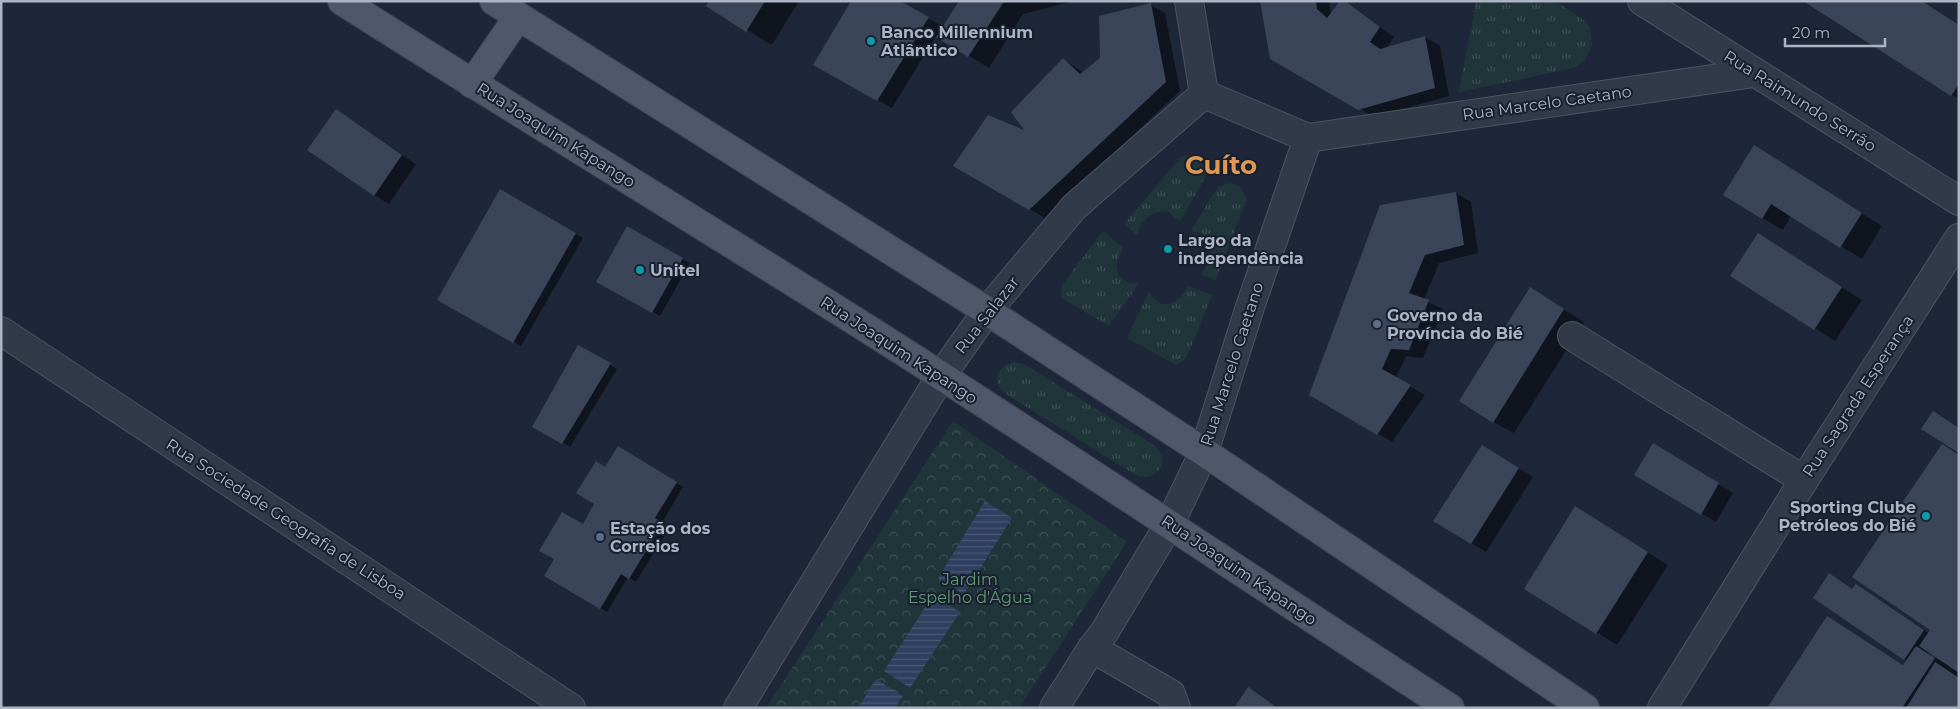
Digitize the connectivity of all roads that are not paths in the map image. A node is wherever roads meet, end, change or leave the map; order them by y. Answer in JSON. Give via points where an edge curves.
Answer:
{"nodes":[{"id":1,"x":342,"y":1,"type":"edge"},
{"id":2,"x":494,"y":1,"type":"edge"},
{"id":3,"x":1189,"y":1,"type":"edge"},
{"id":4,"x":1642,"y":1,"type":"edge"},
{"id":5,"x":518,"y":17,"type":"junction"},
{"id":6,"x":1754,"y":73,"type":"junction"},
{"id":7,"x":472,"y":84,"type":"junction"},
{"id":8,"x":1204,"y":94,"type":"junction"},
{"id":9,"x":1308,"y":138,"type":"junction"},
{"id":10,"x":1959,"y":201,"type":"edge"},
{"id":11,"x":1959,"y":238,"type":"edge"},
{"id":12,"x":987,"y":311,"type":"junction"},
{"id":13,"x":1,"y":331,"type":"edge"},
{"id":14,"x":1572,"y":336,"type":"dead end"},
{"id":15,"x":940,"y":376,"type":"junction"},
{"id":16,"x":1204,"y":452,"type":"junction"},
{"id":17,"x":1804,"y":480,"type":"junction"},
{"id":18,"x":1170,"y":523,"type":"junction"},
{"id":19,"x":1092,"y":648,"type":"junction"},
{"id":20,"x":571,"y":708,"type":"edge"},
{"id":21,"x":738,"y":708,"type":"edge"},
{"id":22,"x":1054,"y":708,"type":"edge"},
{"id":23,"x":1176,"y":708,"type":"edge"},
{"id":24,"x":1450,"y":708,"type":"edge"},
{"id":25,"x":1586,"y":708,"type":"edge"},
{"id":26,"x":1662,"y":708,"type":"edge"}],
"edges":[{"from":1,"to":7,"type":"main road","name":"Rua Joaquim Kapango"},
{"from":2,"to":5,"type":"main road"},
{"from":3,"to":8,"type":"street"},
{"from":4,"to":6,"type":"street","name":"Rua Raimundo Serrão"},
{"from":5,"to":7,"type":"main road"},
{"from":5,"to":12,"type":"main road"},
{"from":6,"to":9,"type":"street","name":"Rua Marcelo Caetano"},
{"from":6,"to":10,"type":"street","name":"Rua Raimundo Serrão"},
{"from":7,"to":15,"type":"main road","name":"Rua Joaquim Kapango"},
{"from":8,"to":9,"type":"street"},
{"from":8,"to":12,"type":"street","name":"Rua Salazar","via":[[1074,207]]},
{"from":9,"to":16,"type":"street","name":"Rua Marcelo Caetano"},
{"from":11,"to":17,"type":"street","name":"Rua Sagrada Esperança"},
{"from":12,"to":15,"type":"street","name":"Rua Salazar"},
{"from":12,"to":16,"type":"main road"},
{"from":13,"to":20,"type":"street","name":"Rua Sociedade Geografia de Lisboa"},
{"from":14,"to":17,"type":"street"},
{"from":15,"to":18,"type":"main road","name":"Rua Joaquim Kapango"},
{"from":15,"to":21,"type":"street","name":"Rua Salazar"},
{"from":16,"to":18,"type":"street","name":"Rua Marcelo Caetano"},
{"from":16,"to":25,"type":"main road"},
{"from":17,"to":26,"type":"street","name":"Rua Sagrada Esperança"},
{"from":18,"to":19,"type":"street","name":"Rua Marcelo Caetano"},
{"from":18,"to":24,"type":"main road","name":"Rua Joaquim Kapango"},
{"from":19,"to":22,"type":"street","name":"Rua Marcelo Caetano"},
{"from":19,"to":23,"type":"street","via":[[1171,694]]}]}
